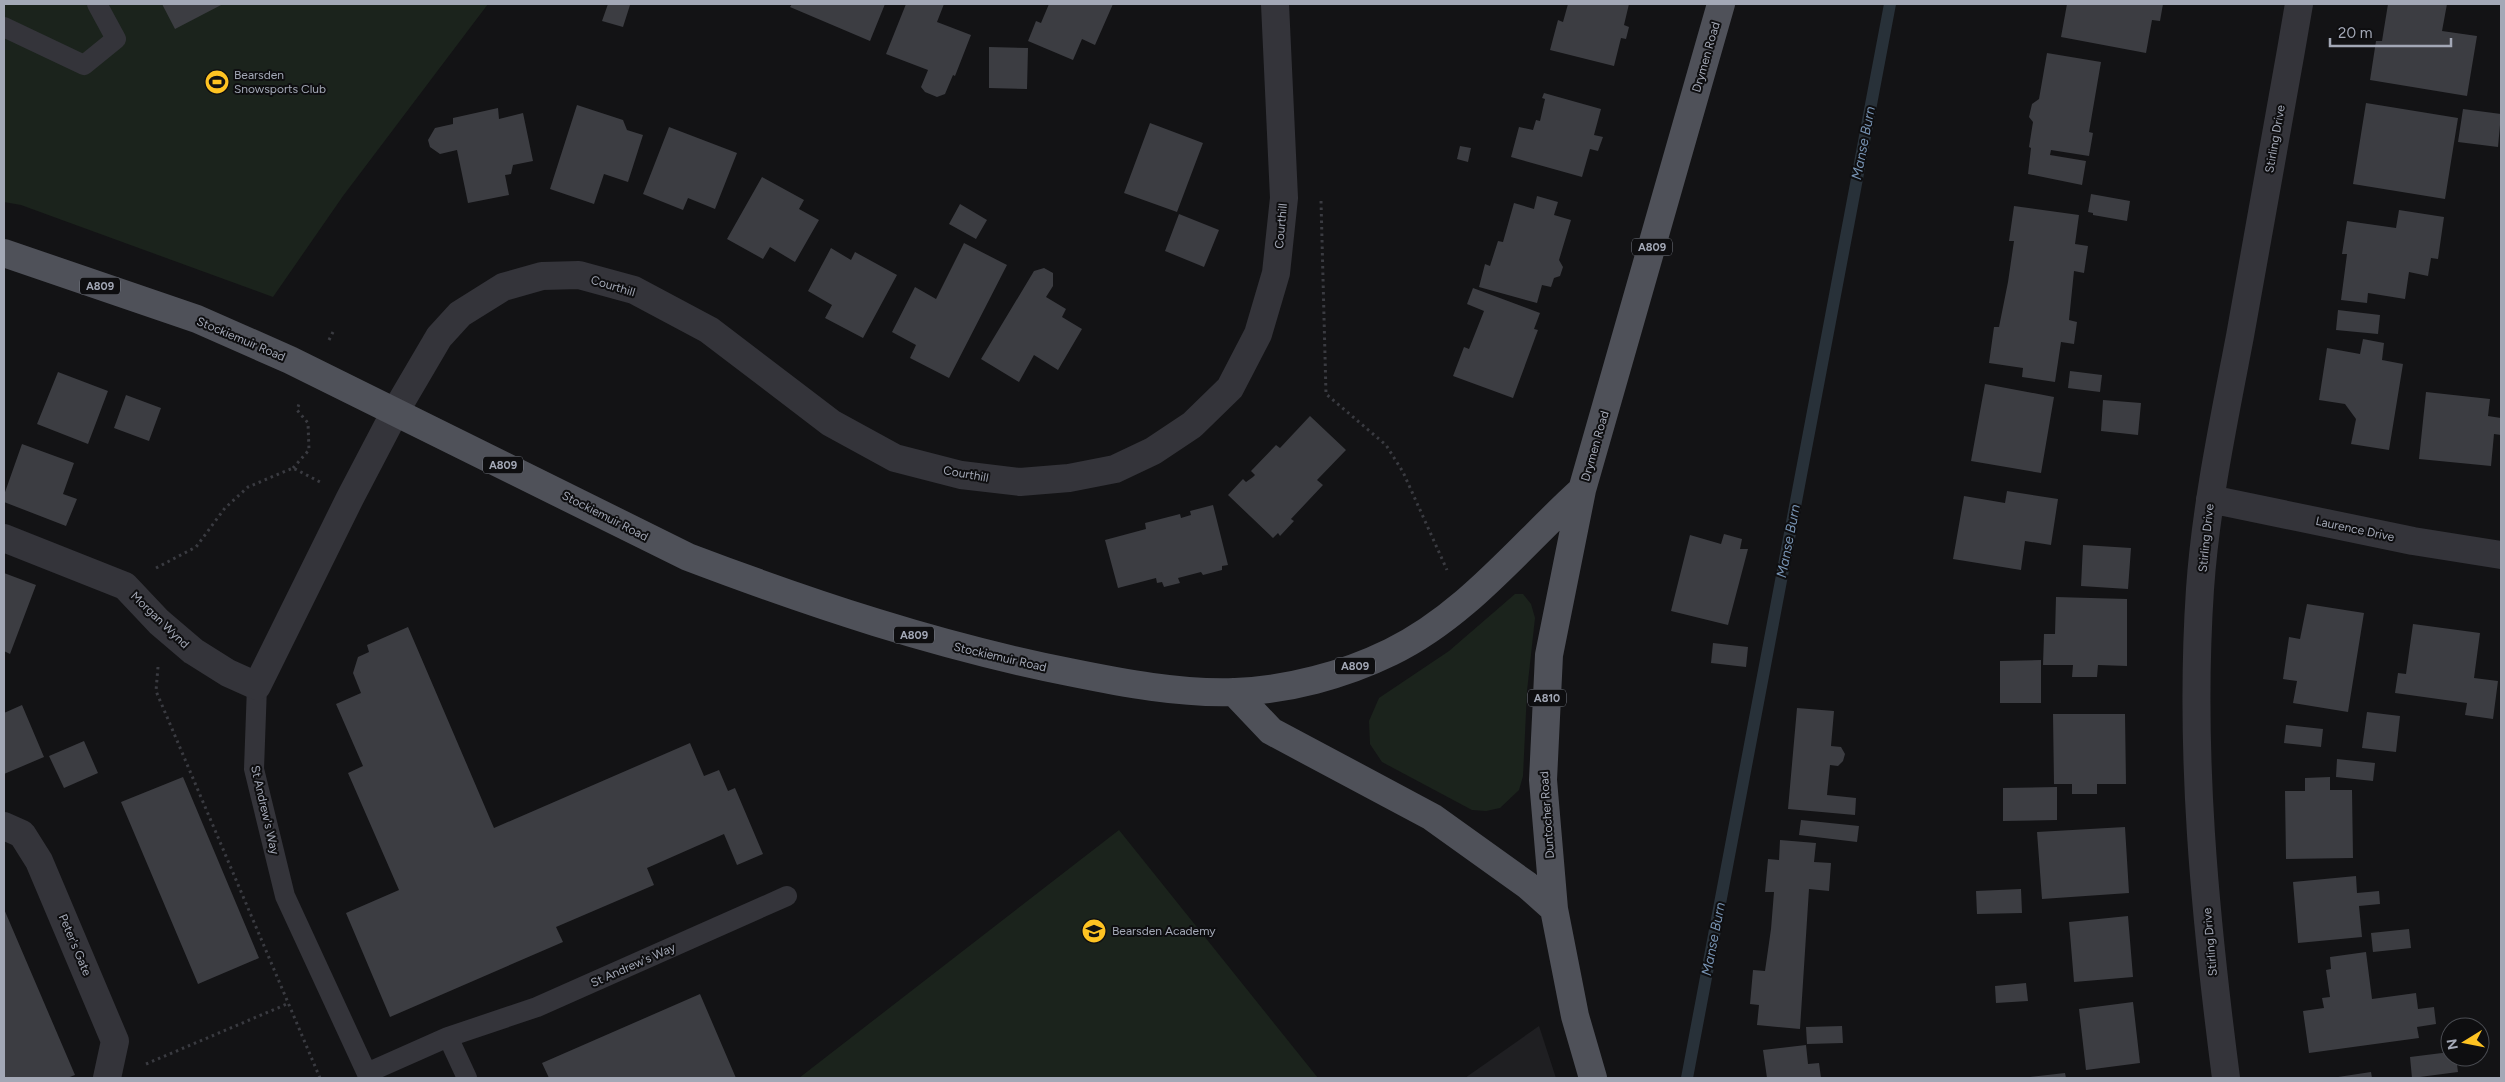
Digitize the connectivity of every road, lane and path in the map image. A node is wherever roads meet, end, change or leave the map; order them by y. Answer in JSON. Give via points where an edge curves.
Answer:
{"nodes":[{"id":1,"x":97,"y":4,"type":"edge"},
{"id":2,"x":1276,"y":4,"type":"edge"},
{"id":3,"x":1721,"y":4,"type":"edge"},
{"id":4,"x":2299,"y":4,"type":"edge"},
{"id":5,"x":4,"y":27,"type":"edge"},
{"id":6,"x":1284,"y":198,"type":"junction"},
{"id":7,"x":4,"y":253,"type":"edge"},
{"id":8,"x":333,"y":332,"type":"dead end"},
{"id":9,"x":328,"y":340,"type":"dead end"},
{"id":10,"x":299,"y":404,"type":"dead end"},
{"id":11,"x":395,"y":412,"type":"junction"},
{"id":12,"x":293,"y":468,"type":"junction"},
{"id":13,"x":324,"y":484,"type":"dead end"},
{"id":14,"x":1582,"y":490,"type":"junction"},
{"id":15,"x":2210,"y":499,"type":"junction"},
{"id":16,"x":4,"y":538,"type":"edge"},
{"id":17,"x":2501,"y":555,"type":"edge"},
{"id":18,"x":125,"y":586,"type":"junction"},
{"id":19,"x":1462,"y":604,"type":"junction"},
{"id":20,"x":257,"y":686,"type":"junction"},
{"id":21,"x":156,"y":691,"type":"dead end"},
{"id":22,"x":1234,"y":692,"type":"junction"},
{"id":23,"x":4,"y":826,"type":"edge"},
{"id":24,"x":787,"y":896,"type":"dead end"},
{"id":25,"x":1554,"y":909,"type":"junction"},
{"id":26,"x":287,"y":1004,"type":"junction"},
{"id":27,"x":448,"y":1037,"type":"junction"},
{"id":28,"x":139,"y":1067,"type":"dead end"},
{"id":29,"x":368,"y":1076,"type":"edge"},
{"id":30,"x":107,"y":1078,"type":"edge"},
{"id":31,"x":320,"y":1078,"type":"edge"},
{"id":32,"x":467,"y":1078,"type":"edge"},
{"id":33,"x":1593,"y":1078,"type":"edge"},
{"id":34,"x":2226,"y":1078,"type":"edge"}],
"edges":[{"from":1,"to":5,"type":"lane","via":[[116,40],[84,65]]},
{"from":2,"to":6,"type":"street","name":"Courthill"},
{"from":3,"to":14,"type":"main road","name":"Drymen Road","number":"A809"},
{"from":4,"to":15,"type":"street","name":"Stirling Drive"},
{"from":6,"to":11,"type":"street","name":"Courthill","via":[[1276,273],[1258,334],[1230,388],[1192,425],[1153,451],[1115,469],[1069,478],[1020,482],[961,475],[895,458],[831,423],[709,330],[634,290],[579,275],[542,276],[503,287],[460,314],[439,337]]},
{"from":6,"to":19,"type":"path","via":[[1321,198],[1326,394],[1386,445],[1399,465]]},
{"from":7,"to":11,"type":"main road","name":"Stockiemuir Road","number":"A809","via":[[197,319]]},
{"from":8,"to":9,"type":"path"},
{"from":10,"to":12,"type":"path","via":[[297,410],[308,423],[310,450]]},
{"from":11,"to":20,"type":"street","name":"St Andrew's Way"},
{"from":11,"to":22,"type":"main road","name":"Stockiemuir Road","number":"A809","via":[[688,557],[831,608],[1003,659],[1164,688]]},
{"from":12,"to":13,"type":"path"},
{"from":12,"to":18,"type":"path","via":[[248,488],[225,508],[196,547]]},
{"from":14,"to":19,"type":"main road","name":"Drymen Road","number":"A809"},
{"from":14,"to":25,"type":"main road","name":"Duntocher Road","number":"A810","via":[[1549,655],[1543,780]]},
{"from":15,"to":17,"type":"street","name":"Laurence Drive","via":[[2413,541]]},
{"from":15,"to":34,"type":"street","name":"Stirling Drive","via":[[2200,589],[2196,736],[2203,864]]},
{"from":16,"to":18,"type":"street","name":"Morgan Wynd"},
{"from":18,"to":20,"type":"street","name":"Morgan Wynd","via":[[193,651],[228,673]]},
{"from":19,"to":22,"type":"main road","name":"Drymen Road","number":"A809","via":[[1436,626],[1392,652],[1338,673],[1276,688]]},
{"from":20,"to":29,"type":"lane","name":"St Andrew's Way","via":[[254,769],[285,896]]},
{"from":21,"to":26,"type":"path"},
{"from":22,"to":25,"type":"main road","via":[[1271,731],[1432,818],[1528,885]]},
{"from":23,"to":30,"type":"street","name":"Peter's Gate","via":[[22,834],[39,860],[115,1041]]},
{"from":24,"to":27,"type":"lane","name":"St Andrew's Way","via":[[537,1007]]},
{"from":25,"to":33,"type":"main road","name":"Duntocher Road","number":"A810","via":[[1575,1016]]},
{"from":26,"to":28,"type":"path"},
{"from":26,"to":31,"type":"path"},
{"from":27,"to":29,"type":"lane","name":"St Andrew's Way"},
{"from":27,"to":32,"type":"lane"}]}
